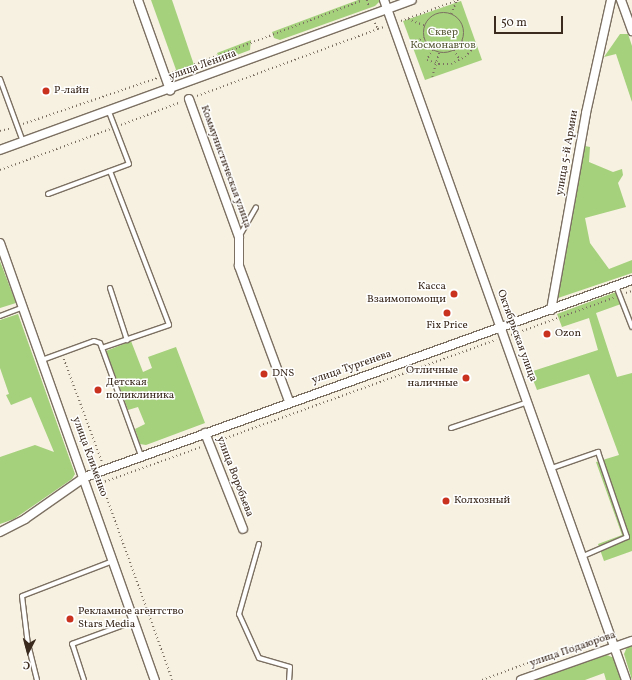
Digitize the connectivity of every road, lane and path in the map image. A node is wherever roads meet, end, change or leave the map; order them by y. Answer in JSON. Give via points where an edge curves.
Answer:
{"nodes":[{"id":1,"x":138,"y":0,"type":"edge"},
{"id":2,"x":363,"y":0,"type":"edge"},
{"id":3,"x":367,"y":0,"type":"edge"},
{"id":4,"x":384,"y":0,"type":"edge"},
{"id":5,"x":412,"y":0,"type":"edge"},
{"id":6,"x":458,"y":0,"type":"edge"},
{"id":7,"x":611,"y":0,"type":"edge"},
{"id":8,"x":621,"y":0,"type":"edge"},
{"id":9,"x":435,"y":8,"type":"junction"},
{"id":10,"x":387,"y":9,"type":"junction"},
{"id":11,"x":438,"y":14,"type":"junction"},
{"id":12,"x":451,"y":14,"type":"junction"},
{"id":13,"x":373,"y":15,"type":"junction"},
{"id":14,"x":407,"y":19,"type":"junction"},
{"id":15,"x":392,"y":24,"type":"junction"},
{"id":16,"x":425,"y":26,"type":"junction"},
{"id":17,"x":632,"y":31,"type":"edge"},
{"id":18,"x":425,"y":38,"type":"junction"},
{"id":19,"x":412,"y":42,"type":"dead end"},
{"id":20,"x":462,"y":42,"type":"junction"},
{"id":21,"x":433,"y":50,"type":"junction"},
{"id":22,"x":454,"y":50,"type":"junction"},
{"id":23,"x":439,"y":52,"type":"junction"},
{"id":24,"x":460,"y":60,"type":"junction"},
{"id":25,"x":436,"y":63,"type":"junction"},
{"id":26,"x":164,"y":75,"type":"junction"},
{"id":27,"x":432,"y":77,"type":"dead end"},
{"id":28,"x":0,"y":79,"type":"edge"},
{"id":29,"x":170,"y":90,"type":"junction"},
{"id":30,"x":188,"y":100,"type":"dead end"},
{"id":31,"x":109,"y":112,"type":"junction"},
{"id":32,"x":17,"y":126,"type":"junction"},
{"id":33,"x":0,"y":131,"type":"edge"},
{"id":34,"x":23,"y":143,"type":"junction"},
{"id":35,"x":0,"y":150,"type":"edge"},
{"id":36,"x":110,"y":171,"type":"junction"},
{"id":37,"x":48,"y":194,"type":"dead end"},
{"id":38,"x":256,"y":207,"type":"dead end"},
{"id":39,"x":239,"y":237,"type":"junction"},
{"id":40,"x":1,"y":249,"type":"edge"},
{"id":41,"x":632,"y":280,"type":"edge"},
{"id":42,"x":616,"y":286,"type":"junction"},
{"id":43,"x":110,"y":288,"type":"dead end"},
{"id":44,"x":632,"y":291,"type":"edge"},
{"id":45,"x":620,"y":295,"type":"junction"},
{"id":46,"x":23,"y":307,"type":"junction"},
{"id":47,"x":551,"y":310,"type":"junction"},
{"id":48,"x":0,"y":316,"type":"edge"},
{"id":49,"x":501,"y":327,"type":"junction"},
{"id":50,"x":632,"y":327,"type":"edge"},
{"id":51,"x":505,"y":337,"type":"junction"},
{"id":52,"x":127,"y":340,"type":"junction"},
{"id":53,"x":102,"y":348,"type":"junction"},
{"id":54,"x":62,"y":353,"type":"junction"},
{"id":55,"x":42,"y":360,"type":"junction"},
{"id":56,"x":289,"y":402,"type":"junction"},
{"id":57,"x":528,"y":402,"type":"junction"},
{"id":58,"x":451,"y":428,"type":"dead end"},
{"id":59,"x":205,"y":433,"type":"junction"},
{"id":60,"x":210,"y":443,"type":"junction"},
{"id":61,"x":141,"y":456,"type":"junction"},
{"id":62,"x":552,"y":468,"type":"junction"},
{"id":63,"x":105,"y":469,"type":"junction"},
{"id":64,"x":85,"y":477,"type":"junction"},
{"id":65,"x":243,"y":529,"type":"dead end"},
{"id":66,"x":0,"y":532,"type":"edge"},
{"id":67,"x":259,"y":544,"type":"dead end"},
{"id":68,"x":583,"y":556,"type":"junction"},
{"id":69,"x":114,"y":561,"type":"junction"},
{"id":70,"x":134,"y":621,"type":"junction"},
{"id":71,"x":602,"y":635,"type":"dead end"},
{"id":72,"x":632,"y":641,"type":"edge"},
{"id":73,"x":616,"y":647,"type":"junction"},
{"id":74,"x":38,"y":680,"type":"edge"},
{"id":75,"x":84,"y":680,"type":"edge"},
{"id":76,"x":155,"y":680,"type":"edge"},
{"id":77,"x":172,"y":680,"type":"edge"},
{"id":78,"x":289,"y":680,"type":"edge"},
{"id":79,"x":482,"y":680,"type":"edge"},
{"id":80,"x":521,"y":680,"type":"edge"},
{"id":81,"x":626,"y":680,"type":"edge"}],
"edges":[{"from":1,"to":26,"type":"street"},
{"from":2,"to":26,"type":"path"},
{"from":3,"to":13,"type":"path"},
{"from":4,"to":10,"type":"street","name":"Октябрьская улица"},
{"from":5,"to":10,"type":"street","name":"улица Ленина"},
{"from":6,"to":9,"type":"path"},
{"from":6,"to":12,"type":"path"},
{"from":7,"to":47,"type":"street","name":"улица 5-й Армии","via":[[586,113]]},
{"from":8,"to":17,"type":"street"},
{"from":9,"to":11,"type":"path"},
{"from":9,"to":14,"type":"path"},
{"from":10,"to":13,"type":"street","name":"улица Ленина"},
{"from":10,"to":15,"type":"street","name":"Октябрьская улица"},
{"from":11,"to":12,"type":"path"},
{"from":11,"to":16,"type":"path"},
{"from":12,"to":20,"type":"path","via":[[462,24]]},
{"from":13,"to":15,"type":"path","via":[[378,30]]},
{"from":13,"to":29,"type":"street","name":"улица Ленина"},
{"from":14,"to":15,"type":"path"},
{"from":14,"to":16,"type":"path"},
{"from":15,"to":49,"type":"street","name":"Октябрьская улица"},
{"from":16,"to":18,"type":"path"},
{"from":18,"to":19,"type":"path"},
{"from":18,"to":21,"type":"path"},
{"from":20,"to":22,"type":"path"},
{"from":20,"to":24,"type":"path","via":[[473,48]]},
{"from":21,"to":23,"type":"path"},
{"from":21,"to":25,"type":"path","via":[[427,60]]},
{"from":22,"to":23,"type":"path"},
{"from":22,"to":24,"type":"path"},
{"from":23,"to":25,"type":"path"},
{"from":24,"to":25,"type":"path","via":[[451,64]]},
{"from":25,"to":27,"type":"path"},
{"from":26,"to":29,"type":"street"},
{"from":26,"to":32,"type":"path"},
{"from":28,"to":32,"type":"lane"},
{"from":29,"to":31,"type":"street","name":"улица Ленина"},
{"from":30,"to":39,"type":"street","name":"Коммунистическая улица"},
{"from":31,"to":34,"type":"street","name":"улица Ленина"},
{"from":31,"to":36,"type":"lane","via":[[129,164]]},
{"from":32,"to":33,"type":"path"},
{"from":32,"to":34,"type":"lane"},
{"from":34,"to":35,"type":"street","name":"улица Ленина"},
{"from":36,"to":37,"type":"lane"},
{"from":36,"to":52,"type":"lane","via":[[169,325]]},
{"from":38,"to":39,"type":"lane"},
{"from":39,"to":56,"type":"street","name":"Коммунистическая улица","via":[[239,266]]},
{"from":40,"to":46,"type":"street","name":"улица Клименко"},
{"from":41,"to":42,"type":"street","name":"улица Тургенева"},
{"from":42,"to":45,"type":"lane"},
{"from":42,"to":47,"type":"street","name":"улица Тургенева"},
{"from":43,"to":52,"type":"lane"},
{"from":44,"to":45,"type":"path"},
{"from":45,"to":50,"type":"lane"},
{"from":45,"to":51,"type":"path"},
{"from":46,"to":48,"type":"lane"},
{"from":46,"to":55,"type":"street","name":"улица Клименко"},
{"from":47,"to":49,"type":"street","name":"улица Тургенева"},
{"from":49,"to":51,"type":"street","name":"Октябрьская улица"},
{"from":49,"to":56,"type":"street","name":"улица Тургенева"},
{"from":51,"to":57,"type":"street","name":"Октябрьская улица"},
{"from":51,"to":60,"type":"path"},
{"from":52,"to":53,"type":"lane"},
{"from":53,"to":54,"type":"lane","via":[[100,343],[94,341]]},
{"from":53,"to":61,"type":"lane"},
{"from":54,"to":55,"type":"lane"},
{"from":54,"to":63,"type":"path"},
{"from":55,"to":64,"type":"street","name":"улица Клименко"},
{"from":56,"to":59,"type":"street","name":"улица Тургенева"},
{"from":57,"to":58,"type":"lane"},
{"from":57,"to":62,"type":"street","name":"Октябрьская улица"},
{"from":59,"to":60,"type":"street","name":"улица Воробьева"},
{"from":59,"to":61,"type":"street","name":"улица Тургенева"},
{"from":60,"to":65,"type":"street","name":"улица Воробьева"},
{"from":60,"to":77,"type":"path","via":[[101,483]]},
{"from":61,"to":63,"type":"street","name":"улица Тургенева"},
{"from":62,"to":68,"type":"street","name":"Октябрьская улица"},
{"from":62,"to":68,"type":"lane","via":[[598,452],[627,538]]},
{"from":63,"to":64,"type":"street","name":"улица Тургенева"},
{"from":64,"to":66,"type":"street","name":"улица Тургенева"},
{"from":64,"to":69,"type":"street","name":"улица Клименко"},
{"from":67,"to":78,"type":"lane","via":[[239,614],[259,658],[290,667]]},
{"from":68,"to":73,"type":"street","name":"Октябрьская улица"},
{"from":69,"to":70,"type":"street","name":"улица Клименко"},
{"from":69,"to":74,"type":"lane","via":[[22,596],[28,644]]},
{"from":70,"to":75,"type":"lane","via":[[72,644]]},
{"from":70,"to":76,"type":"street","name":"улица Клименко"},
{"from":71,"to":79,"type":"path"},
{"from":72,"to":73,"type":"street","name":"улица Подаюрова"},
{"from":73,"to":80,"type":"street","name":"улица Подаюрова"},
{"from":73,"to":81,"type":"street","name":"Октябрьская улица"}]}
